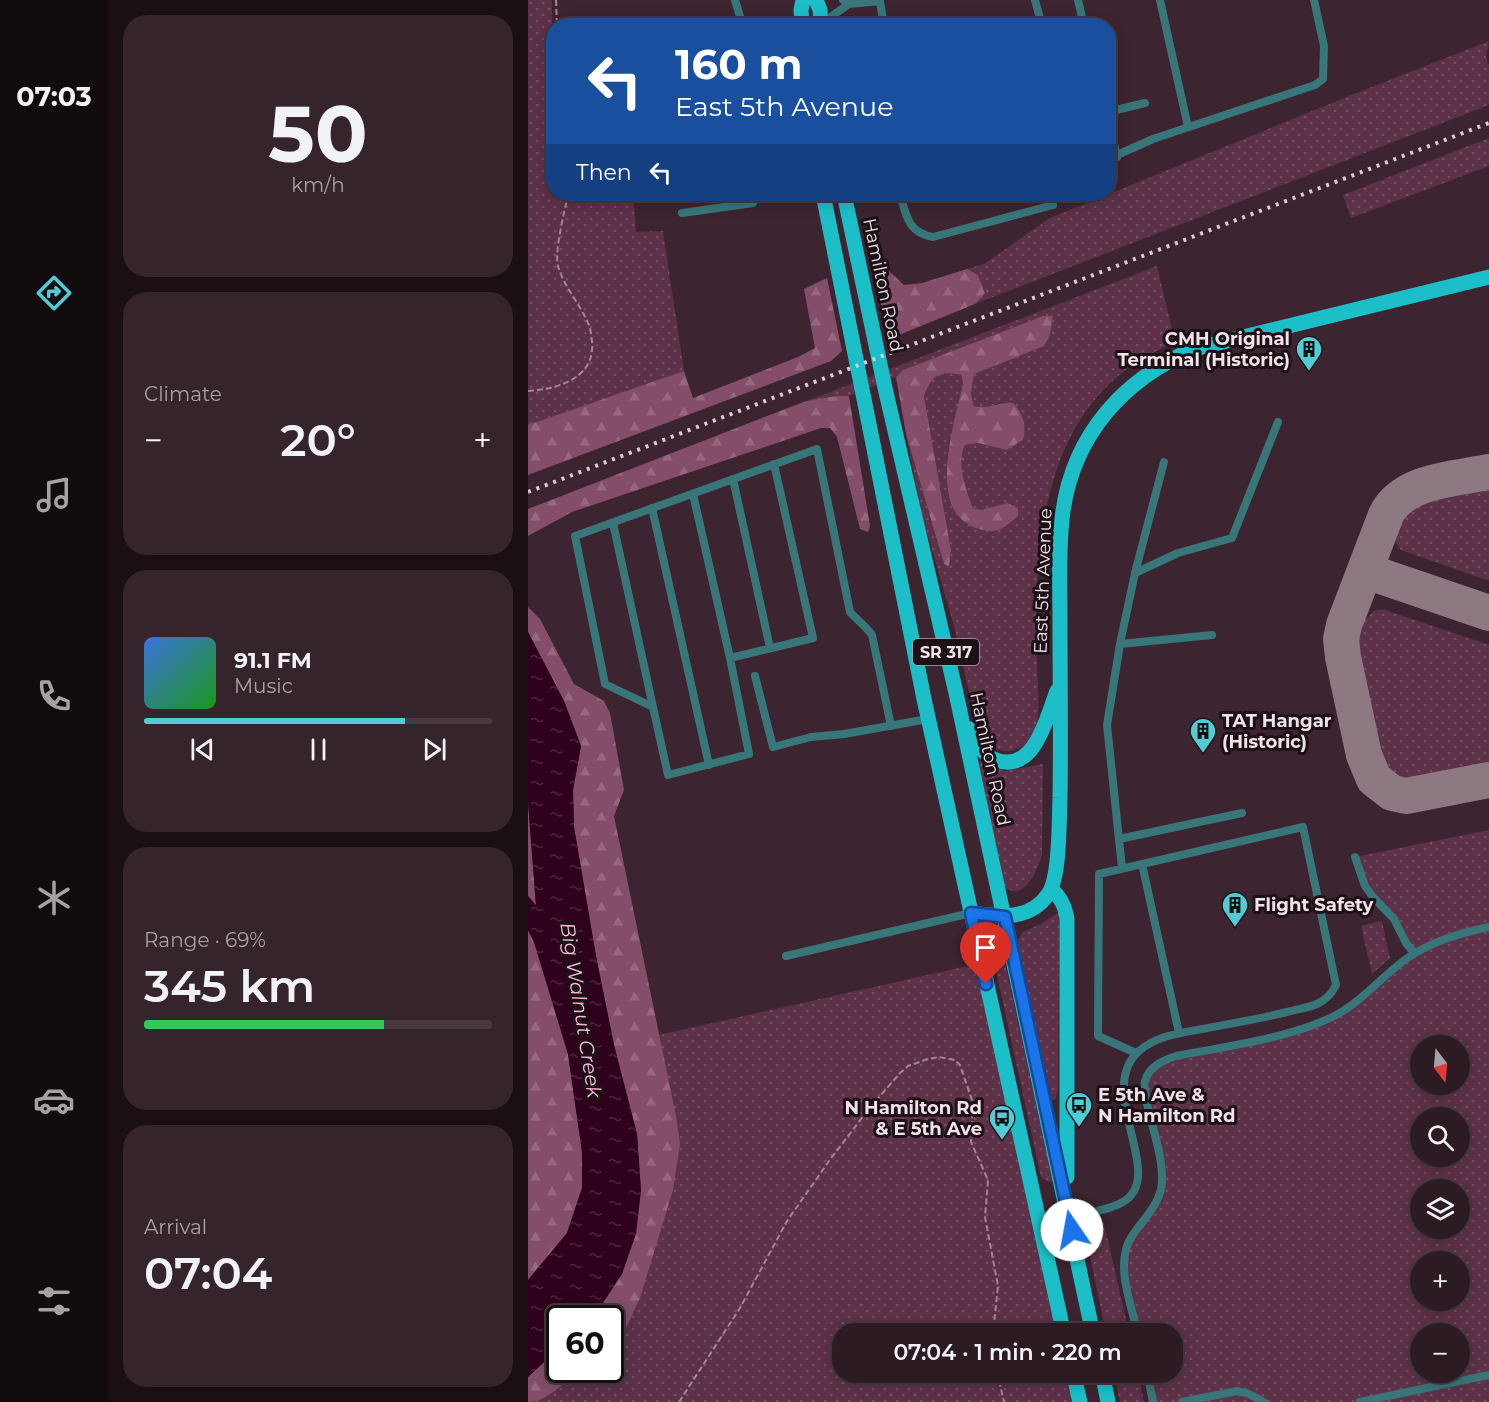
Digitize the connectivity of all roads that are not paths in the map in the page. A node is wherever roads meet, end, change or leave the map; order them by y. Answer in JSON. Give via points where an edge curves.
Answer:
{"nodes":[{"id":1,"x":735,"y":0,"type":"edge"},
{"id":2,"x":803,"y":0,"type":"edge"},
{"id":3,"x":816,"y":0,"type":"edge"},
{"id":4,"x":882,"y":0,"type":"edge"},
{"id":5,"x":1035,"y":0,"type":"edge"},
{"id":6,"x":1078,"y":0,"type":"edge"},
{"id":7,"x":1160,"y":0,"type":"edge"},
{"id":8,"x":1314,"y":0,"type":"edge"},
{"id":9,"x":861,"y":1,"type":"edge"},
{"id":10,"x":846,"y":2,"type":"edge"},
{"id":11,"x":741,"y":18,"type":"edge"},
{"id":12,"x":802,"y":18,"type":"edge"},
{"id":13,"x":821,"y":18,"type":"edge"},
{"id":14,"x":829,"y":18,"type":"edge"},
{"id":15,"x":883,"y":18,"type":"edge"},
{"id":16,"x":1040,"y":18,"type":"edge"},
{"id":17,"x":1082,"y":18,"type":"edge"},
{"id":18,"x":1145,"y":103,"type":"dead end"},
{"id":19,"x":1116,"y":110,"type":"edge"},
{"id":20,"x":1188,"y":127,"type":"junction"},
{"id":21,"x":1116,"y":157,"type":"edge"},
{"id":22,"x":753,"y":201,"type":"edge"},
{"id":23,"x":824,"y":201,"type":"edge"},
{"id":24,"x":845,"y":201,"type":"edge"},
{"id":25,"x":902,"y":201,"type":"edge"},
{"id":26,"x":1052,"y":201,"type":"edge"},
{"id":27,"x":682,"y":213,"type":"dead end"},
{"id":28,"x":1489,"y":277,"type":"edge"},
{"id":29,"x":1489,"y":284,"type":"edge"},
{"id":30,"x":1440,"y":288,"type":"junction"},
{"id":31,"x":1278,"y":422,"type":"dead end"},
{"id":32,"x":1164,"y":462,"type":"dead end"},
{"id":33,"x":774,"y":464,"type":"junction"},
{"id":34,"x":733,"y":479,"type":"junction"},
{"id":35,"x":693,"y":494,"type":"junction"},
{"id":36,"x":652,"y":508,"type":"junction"},
{"id":37,"x":613,"y":523,"type":"junction"},
{"id":38,"x":1135,"y":573,"type":"junction"},
{"id":39,"x":1212,"y":635,"type":"dead end"},
{"id":40,"x":1120,"y":644,"type":"junction"},
{"id":41,"x":770,"y":648,"type":"junction"},
{"id":42,"x":730,"y":658,"type":"junction"},
{"id":43,"x":755,"y":676,"type":"dead end"},
{"id":44,"x":1060,"y":682,"type":"junction"},
{"id":45,"x":956,"y":693,"type":"junction"},
{"id":46,"x":653,"y":707,"type":"junction"},
{"id":47,"x":928,"y":719,"type":"junction"},
{"id":48,"x":891,"y":726,"type":"junction"},
{"id":49,"x":710,"y":765,"type":"junction"},
{"id":50,"x":1242,"y":813,"type":"dead end"},
{"id":51,"x":1119,"y":839,"type":"junction"},
{"id":52,"x":1355,"y":857,"type":"dead end"},
{"id":53,"x":1142,"y":864,"type":"junction"},
{"id":54,"x":1122,"y":868,"type":"junction"},
{"id":55,"x":1051,"y":889,"type":"junction"},
{"id":56,"x":971,"y":913,"type":"junction"},
{"id":57,"x":1005,"y":917,"type":"junction"},
{"id":58,"x":1489,"y":927,"type":"edge"},
{"id":59,"x":1414,"y":953,"type":"junction"},
{"id":60,"x":786,"y":956,"type":"dead end"},
{"id":61,"x":1179,"y":1033,"type":"junction"},
{"id":62,"x":1136,"y":1053,"type":"junction"},
{"id":63,"x":1068,"y":1212,"type":"junction"},
{"id":64,"x":1040,"y":1223,"type":"junction"},
{"id":65,"x":1062,"y":1323,"type":"edge"},
{"id":66,"x":1091,"y":1323,"type":"edge"},
{"id":67,"x":1136,"y":1323,"type":"edge"},
{"id":68,"x":1489,"y":1375,"type":"edge"},
{"id":69,"x":1076,"y":1383,"type":"edge"},
{"id":70,"x":1104,"y":1383,"type":"edge"},
{"id":71,"x":1149,"y":1383,"type":"edge"},
{"id":72,"x":1080,"y":1402,"type":"edge"},
{"id":73,"x":1108,"y":1402,"type":"edge"},
{"id":74,"x":1153,"y":1402,"type":"edge"},
{"id":75,"x":1182,"y":1402,"type":"edge"},
{"id":76,"x":1264,"y":1402,"type":"edge"},
{"id":77,"x":1360,"y":1402,"type":"edge"}],
"edges":[{"from":1,"to":11,"type":"lane"},
{"from":2,"to":12,"type":"main road"},
{"from":3,"to":13,"type":"main road"},
{"from":4,"to":9,"type":"lane"},
{"from":4,"to":15,"type":"lane"},
{"from":5,"to":16,"type":"lane"},
{"from":6,"to":17,"type":"lane"},
{"from":7,"to":20,"type":"lane"},
{"from":8,"to":20,"type":"lane","via":[[1324,45],[1323,79]]},
{"from":9,"to":10,"type":"lane"},
{"from":10,"to":14,"type":"lane"},
{"from":18,"to":19,"type":"lane"},
{"from":20,"to":21,"type":"lane"},
{"from":22,"to":27,"type":"lane"},
{"from":23,"to":47,"type":"main road","number":"SR 317"},
{"from":24,"to":45,"type":"main road","name":"Hamilton Road","number":"SR 317"},
{"from":25,"to":26,"type":"lane","via":[[915,231],[933,237],[1053,205]]},
{"from":28,"to":30,"type":"main road","name":"East 5th Avenue"},
{"from":29,"to":30,"type":"main road","name":"East 5th Avenue"},
{"from":30,"to":44,"type":"main road","name":"East 5th Avenue","via":[[1194,349],[1155,368],[1121,395],[1094,428],[1067,489],[1060,560]]},
{"from":31,"to":38,"type":"lane","via":[[1232,538],[1179,553]]},
{"from":32,"to":38,"type":"lane"},
{"from":33,"to":34,"type":"lane"},
{"from":33,"to":41,"type":"lane","via":[[813,638]]},
{"from":33,"to":48,"type":"lane","via":[[817,449],[850,612],[872,635]]},
{"from":34,"to":35,"type":"lane"},
{"from":34,"to":41,"type":"lane"},
{"from":35,"to":36,"type":"lane"},
{"from":35,"to":42,"type":"lane"},
{"from":36,"to":37,"type":"lane"},
{"from":36,"to":49,"type":"lane"},
{"from":37,"to":46,"type":"lane"},
{"from":37,"to":46,"type":"lane","via":[[575,536],[605,684]]},
{"from":38,"to":40,"type":"lane"},
{"from":39,"to":40,"type":"lane"},
{"from":40,"to":51,"type":"lane","via":[[1107,725]]},
{"from":41,"to":42,"type":"lane"},
{"from":42,"to":49,"type":"lane","via":[[749,754]]},
{"from":43,"to":48,"type":"lane","via":[[773,747],[811,737]]},
{"from":44,"to":45,"type":"main road","via":[[1035,744],[1026,756],[1009,762],[991,758],[977,745]]},
{"from":44,"to":55,"type":"main road","name":"East 5th Avenue","via":[[1058,848]]},
{"from":45,"to":57,"type":"main road","name":"Hamilton Road","number":"SR 317"},
{"from":46,"to":49,"type":"lane","via":[[668,775]]},
{"from":47,"to":48,"type":"lane"},
{"from":47,"to":56,"type":"main road","number":"SR 317"},
{"from":50,"to":51,"type":"lane"},
{"from":51,"to":54,"type":"lane"},
{"from":52,"to":59,"type":"lane","via":[[1365,886],[1394,918]]},
{"from":53,"to":54,"type":"lane"},
{"from":53,"to":61,"type":"lane"},
{"from":53,"to":61,"type":"lane","via":[[1303,827],[1336,985],[1318,1004]]},
{"from":54,"to":62,"type":"lane","via":[[1099,874],[1098,1036]]},
{"from":55,"to":57,"type":"main road","via":[[1034,907]]},
{"from":55,"to":63,"type":"main road","via":[[1061,899],[1066,920]]},
{"from":56,"to":57,"type":"main road"},
{"from":56,"to":60,"type":"lane"},
{"from":56,"to":64,"type":"main road","number":"SR 317"},
{"from":57,"to":63,"type":"main road","name":"Hamilton Road","number":"SR 317"},
{"from":58,"to":59,"type":"lane","via":[[1439,941]]},
{"from":59,"to":67,"type":"lane","via":[[1332,1018],[1289,1033],[1176,1056],[1161,1061],[1150,1071],[1145,1081],[1146,1100],[1162,1169],[1161,1189],[1125,1250],[1123,1263]]},
{"from":61,"to":62,"type":"lane","via":[[1153,1041]]},
{"from":62,"to":63,"type":"lane","via":[[1126,1069],[1123,1092],[1139,1170],[1137,1190],[1121,1204]]},
{"from":63,"to":64,"type":"lane"},
{"from":63,"to":66,"type":"main road","name":"Hamilton Road","number":"SR 317"},
{"from":64,"to":65,"type":"main road","number":"SR 317"},
{"from":68,"to":77,"type":"lane"},
{"from":69,"to":72,"type":"main road"},
{"from":70,"to":73,"type":"main road"},
{"from":71,"to":74,"type":"lane"},
{"from":75,"to":76,"type":"lane","via":[[1237,1391]]}]}
